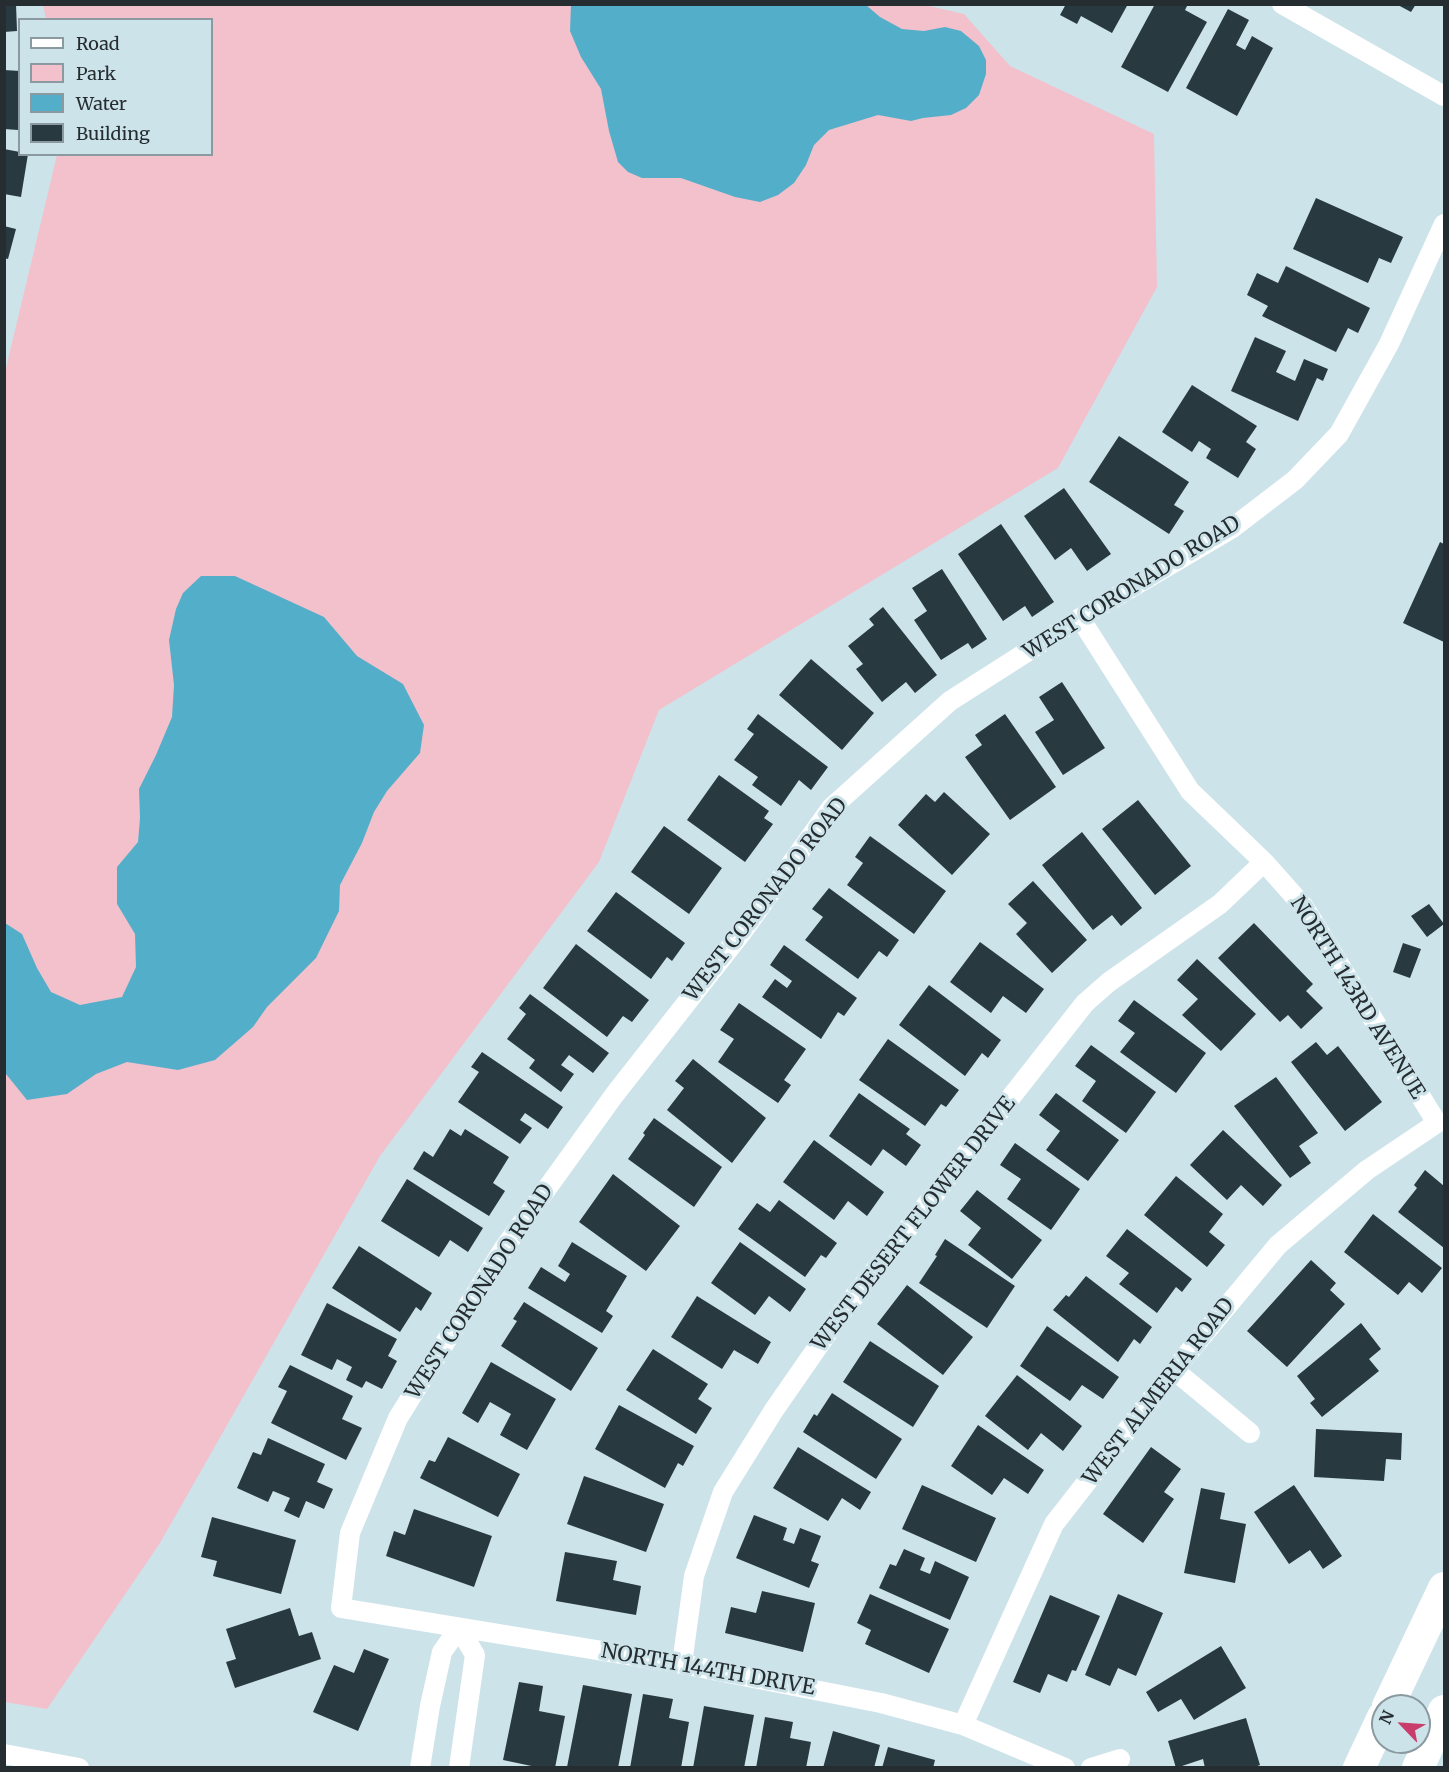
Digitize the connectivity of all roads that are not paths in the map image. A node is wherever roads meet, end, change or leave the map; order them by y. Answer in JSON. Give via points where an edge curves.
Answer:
{"nodes":[{"id":1,"x":1282,"y":4,"type":"edge"},
{"id":2,"x":1444,"y":96,"type":"edge"},
{"id":3,"x":1444,"y":224,"type":"edge"},
{"id":4,"x":1080,"y":618,"type":"junction"},
{"id":5,"x":1264,"y":862,"type":"junction"},
{"id":6,"x":1437,"y":1123,"type":"joint"},
{"id":7,"x":1174,"y":1370,"type":"junction"},
{"id":8,"x":1250,"y":1433,"type":"dead end"},
{"id":9,"x":1444,"y":1588,"type":"edge"},
{"id":10,"x":341,"y":1608,"type":"joint"},
{"id":11,"x":459,"y":1628,"type":"junction"},
{"id":12,"x":682,"y":1664,"type":"junction"},
{"id":13,"x":1394,"y":1694,"type":"edge"},
{"id":14,"x":1444,"y":1711,"type":"edge"},
{"id":15,"x":963,"y":1725,"type":"junction"},
{"id":16,"x":1371,"y":1742,"type":"edge"},
{"id":17,"x":4,"y":1754,"type":"edge"},
{"id":18,"x":1120,"y":1759,"type":"dead end"},
{"id":19,"x":79,"y":1767,"type":"edge"},
{"id":20,"x":420,"y":1767,"type":"edge"},
{"id":21,"x":459,"y":1767,"type":"edge"},
{"id":22,"x":1065,"y":1767,"type":"edge"},
{"id":23,"x":1091,"y":1767,"type":"edge"},
{"id":24,"x":1359,"y":1767,"type":"edge"},
{"id":25,"x":1418,"y":1767,"type":"edge"}],
"edges":[{"from":1,"to":2,"type":"street"},
{"from":3,"to":4,"type":"street","name":"WEST CORONADO ROAD","via":[[1389,344],[1339,434],[1295,480],[1231,529]]},
{"from":4,"to":5,"type":"street","name":"NORTH 143RD AVENUE","via":[[1190,791]]},
{"from":4,"to":10,"type":"street","name":"WEST CORONADO ROAD","via":[[950,702],[831,808],[743,931],[615,1094],[504,1248],[398,1419],[350,1533]]},
{"from":5,"to":6,"type":"street","name":"NORTH 143RD AVENUE","via":[[1304,907]]},
{"from":5,"to":12,"type":"street","name":"WEST DESERT FLOWER DRIVE","via":[[1220,904],[1085,1003],[842,1312],[723,1492],[694,1576]]},
{"from":6,"to":7,"type":"street","name":"WEST ALMERIA ROAD","via":[[1367,1170],[1278,1245]]},
{"from":7,"to":8,"type":"street"},
{"from":7,"to":15,"type":"street","name":"WEST ALMERIA ROAD","via":[[1054,1524]]},
{"from":9,"to":13,"type":"main road"},
{"from":10,"to":11,"type":"street","name":"NORTH 144TH DRIVE"},
{"from":11,"to":12,"type":"street","name":"NORTH 144TH DRIVE"},
{"from":11,"to":20,"type":"street","via":[[442,1652]]},
{"from":11,"to":21,"type":"street","via":[[475,1655]]},
{"from":12,"to":15,"type":"street","name":"NORTH 144TH DRIVE","via":[[880,1703]]},
{"from":14,"to":25,"type":"main road"},
{"from":15,"to":22,"type":"street","name":"NORTH 144TH DRIVE"},
{"from":16,"to":24,"type":"main road"},
{"from":17,"to":19,"type":"street"},
{"from":18,"to":23,"type":"street"}]}
